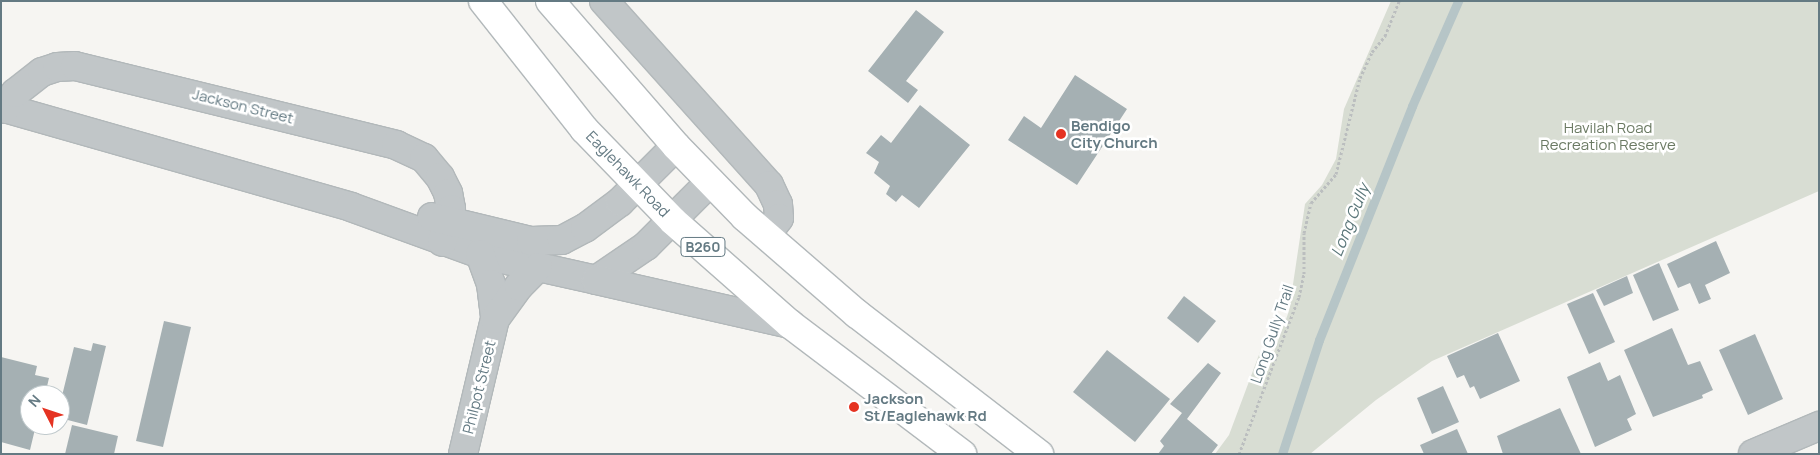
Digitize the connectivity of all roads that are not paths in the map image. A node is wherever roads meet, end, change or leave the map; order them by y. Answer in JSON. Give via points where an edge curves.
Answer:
{"nodes":[{"id":1,"x":483,"y":1,"type":"edge"},
{"id":2,"x":506,"y":1,"type":"edge"},
{"id":3,"x":550,"y":1,"type":"edge"},
{"id":4,"x":604,"y":1,"type":"edge"},
{"id":5,"x":3,"y":108,"type":"edge"},
{"id":6,"x":584,"y":129,"type":"junction"},
{"id":7,"x":676,"y":146,"type":"junction"},
{"id":8,"x":710,"y":182,"type":"junction"},
{"id":9,"x":637,"y":185,"type":"junction"},
{"id":10,"x":674,"y":221,"type":"junction"},
{"id":11,"x":773,"y":227,"type":"junction"},
{"id":12,"x":446,"y":231,"type":"junction"},
{"id":13,"x":480,"y":254,"type":"junction"},
{"id":14,"x":538,"y":268,"type":"junction"},
{"id":15,"x":596,"y":280,"type":"junction"},
{"id":16,"x":495,"y":319,"type":"junction"},
{"id":17,"x":790,"y":324,"type":"junction"},
{"id":18,"x":1819,"y":426,"type":"edge"},
{"id":19,"x":463,"y":454,"type":"edge"},
{"id":20,"x":962,"y":454,"type":"edge"},
{"id":21,"x":1039,"y":454,"type":"edge"},
{"id":22,"x":1753,"y":454,"type":"edge"}],
"edges":[{"from":1,"to":6,"type":"main road","name":"Eaglehawk Road","number":"B260"},
{"from":2,"to":6,"type":"main road"},
{"from":3,"to":7,"type":"main road"},
{"from":4,"to":11,"type":"street","via":[[769,185],[778,204]]},
{"from":5,"to":12,"type":"street","name":"Jackson Street"},
{"from":5,"to":12,"type":"street","name":"Jackson Street","via":[[15,93],[42,72],[75,66],[386,142],[416,154],[440,177],[448,193]]},
{"from":6,"to":9,"type":"main road","name":"Eaglehawk Road","number":"B260"},
{"from":7,"to":8,"type":"main road"},
{"from":7,"to":9,"type":"street","name":"Jackson Street"},
{"from":8,"to":10,"type":"street"},
{"from":8,"to":11,"type":"main road"},
{"from":9,"to":10,"type":"main road","name":"Eaglehawk Road","number":"B260"},
{"from":9,"to":12,"type":"street","name":"Jackson Street","via":[[592,223],[554,242]]},
{"from":10,"to":15,"type":"street","via":[[631,258]]},
{"from":10,"to":17,"type":"main road","name":"Eaglehawk Road","number":"B260"},
{"from":11,"to":21,"type":"main road","via":[[857,314]]},
{"from":12,"to":13,"type":"street","name":"Jackson Street"},
{"from":13,"to":14,"type":"street","name":"Jackson Street"},
{"from":13,"to":16,"type":"street","name":"Philpot Street","via":[[491,284]]},
{"from":14,"to":15,"type":"street","name":"Jackson Street"},
{"from":14,"to":16,"type":"street","name":"Philpot Street","via":[[518,286]]},
{"from":15,"to":17,"type":"street","name":"Jackson Street"},
{"from":16,"to":19,"type":"street","name":"Philpot Street"},
{"from":17,"to":20,"type":"main road","name":"Eaglehawk Road","number":"B260"},
{"from":18,"to":22,"type":"street"}]}
